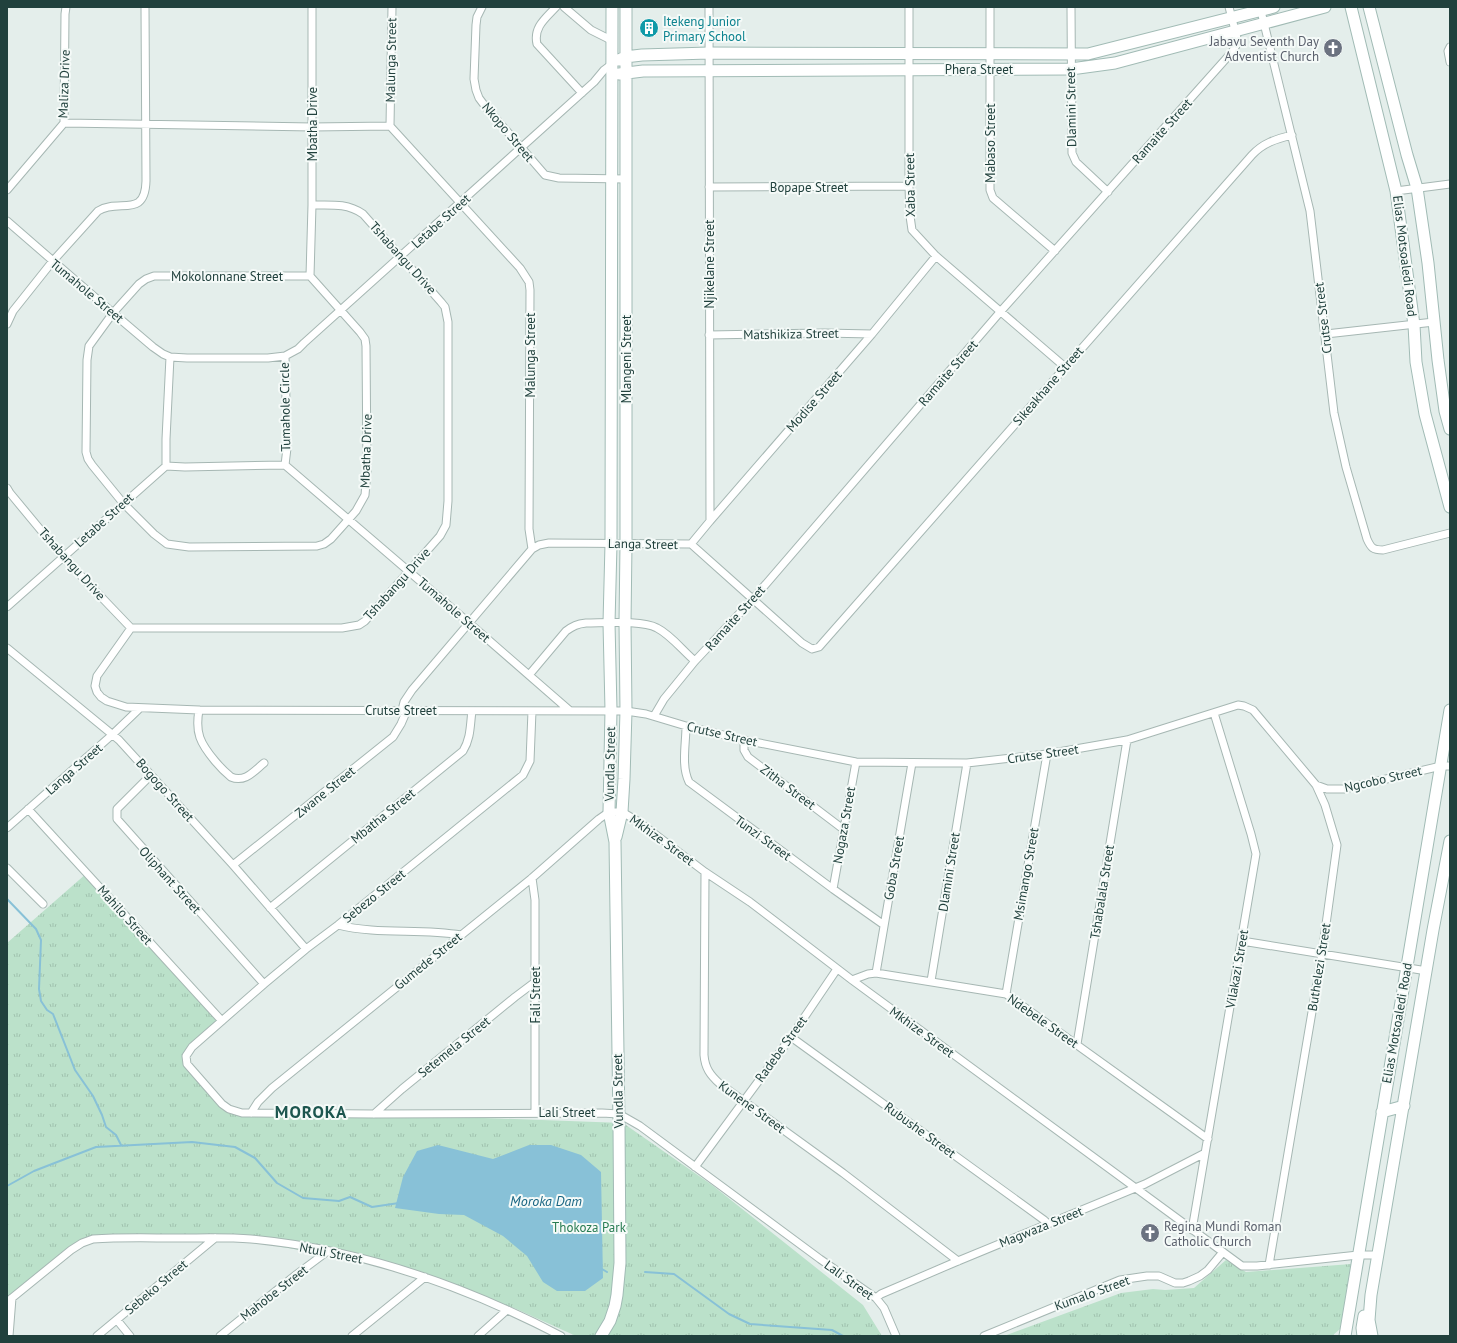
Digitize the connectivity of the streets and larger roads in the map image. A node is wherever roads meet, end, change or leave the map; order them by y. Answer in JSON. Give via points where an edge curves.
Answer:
{"nodes":[{"id":1,"x":66,"y":7,"type":"edge"},
{"id":2,"x":145,"y":7,"type":"edge"},
{"id":3,"x":312,"y":7,"type":"edge"},
{"id":4,"x":392,"y":7,"type":"edge"},
{"id":5,"x":482,"y":7,"type":"edge"},
{"id":6,"x":556,"y":7,"type":"edge"},
{"id":7,"x":564,"y":7,"type":"edge"},
{"id":8,"x":612,"y":7,"type":"edge"},
{"id":9,"x":626,"y":7,"type":"edge"},
{"id":10,"x":709,"y":7,"type":"edge"},
{"id":11,"x":909,"y":7,"type":"edge"},
{"id":12,"x":990,"y":7,"type":"edge"},
{"id":13,"x":1071,"y":7,"type":"edge"},
{"id":14,"x":1274,"y":7,"type":"edge"},
{"id":15,"x":1325,"y":7,"type":"edge"},
{"id":16,"x":1351,"y":7,"type":"edge"},
{"id":17,"x":1370,"y":7,"type":"edge"},
{"id":18,"x":1260,"y":9,"type":"edge"},
{"id":19,"x":1230,"y":12,"type":"edge"},
{"id":20,"x":1264,"y":22,"type":"junction"},
{"id":21,"x":1375,"y":29,"type":"junction"},
{"id":22,"x":1234,"y":31,"type":"junction"},
{"id":23,"x":1358,"y":33,"type":"junction"},
{"id":24,"x":612,"y":40,"type":"junction"},
{"id":25,"x":1450,"y":47,"type":"edge"},
{"id":26,"x":709,"y":53,"type":"junction"},
{"id":27,"x":910,"y":53,"type":"junction"},
{"id":28,"x":990,"y":53,"type":"junction"},
{"id":29,"x":1070,"y":55,"type":"junction"},
{"id":30,"x":625,"y":57,"type":"junction"},
{"id":31,"x":1450,"y":62,"type":"edge"},
{"id":32,"x":612,"y":64,"type":"junction"},
{"id":33,"x":909,"y":69,"type":"junction"},
{"id":34,"x":990,"y":69,"type":"junction"},
{"id":35,"x":1071,"y":69,"type":"junction"},
{"id":36,"x":709,"y":70,"type":"junction"},
{"id":37,"x":625,"y":73,"type":"junction"},
{"id":38,"x":612,"y":76,"type":"junction"},
{"id":39,"x":594,"y":82,"type":"junction"},
{"id":40,"x":582,"y":93,"type":"junction"},
{"id":41,"x":64,"y":123,"type":"junction"},
{"id":42,"x":146,"y":124,"type":"junction"},
{"id":43,"x":390,"y":126,"type":"junction"},
{"id":44,"x":312,"y":127,"type":"junction"},
{"id":45,"x":1292,"y":135,"type":"junction"},
{"id":46,"x":521,"y":148,"type":"junction"},
{"id":47,"x":612,"y":179,"type":"junction"},
{"id":48,"x":626,"y":179,"type":"junction"},
{"id":49,"x":1450,"y":184,"type":"edge"},
{"id":50,"x":909,"y":186,"type":"junction"},
{"id":51,"x":709,"y":187,"type":"junction"},
{"id":52,"x":1417,"y":188,"type":"junction"},
{"id":53,"x":7,"y":190,"type":"edge"},
{"id":54,"x":1396,"y":191,"type":"junction"},
{"id":55,"x":1108,"y":192,"type":"junction"},
{"id":56,"x":461,"y":203,"type":"junction"},
{"id":57,"x":312,"y":205,"type":"junction"},
{"id":58,"x":7,"y":221,"type":"edge"},
{"id":59,"x":1055,"y":251,"type":"junction"},
{"id":60,"x":401,"y":256,"type":"junction"},
{"id":61,"x":936,"y":256,"type":"junction"},
{"id":62,"x":52,"y":262,"type":"junction"},
{"id":63,"x":310,"y":276,"type":"junction"},
{"id":64,"x":146,"y":279,"type":"joint"},
{"id":65,"x":341,"y":310,"type":"junction"},
{"id":66,"x":1001,"y":312,"type":"junction"},
{"id":67,"x":113,"y":314,"type":"junction"},
{"id":68,"x":1434,"y":322,"type":"junction"},
{"id":69,"x":7,"y":324,"type":"edge"},
{"id":70,"x":1414,"y":325,"type":"junction"},
{"id":71,"x":872,"y":334,"type":"junction"},
{"id":72,"x":1326,"y":334,"type":"junction"},
{"id":73,"x":709,"y":335,"type":"junction"},
{"id":74,"x":285,"y":356,"type":"junction"},
{"id":75,"x":170,"y":357,"type":"junction"},
{"id":76,"x":1065,"y":366,"type":"junction"},
{"id":77,"x":1450,"y":430,"type":"edge"},
{"id":78,"x":284,"y":465,"type":"junction"},
{"id":79,"x":166,"y":466,"type":"junction"},
{"id":80,"x":7,"y":488,"type":"edge"},
{"id":81,"x":123,"y":503,"type":"junction"},
{"id":82,"x":1450,"y":507,"type":"edge"},
{"id":83,"x":348,"y":520,"type":"junction"},
{"id":84,"x":710,"y":521,"type":"junction"},
{"id":85,"x":1450,"y":533,"type":"edge"},
{"id":86,"x":611,"y":544,"type":"junction"},
{"id":87,"x":626,"y":544,"type":"junction"},
{"id":88,"x":691,"y":544,"type":"junction"},
{"id":89,"x":532,"y":549,"type":"junction"},
{"id":90,"x":63,"y":557,"type":"junction"},
{"id":91,"x":408,"y":571,"type":"junction"},
{"id":92,"x":752,"y":599,"type":"junction"},
{"id":93,"x":7,"y":606,"type":"edge"},
{"id":94,"x":469,"y":622,"type":"junction"},
{"id":95,"x":609,"y":623,"type":"junction"},
{"id":96,"x":625,"y":623,"type":"junction"},
{"id":97,"x":131,"y":628,"type":"junction"},
{"id":98,"x":7,"y":648,"type":"edge"},
{"id":99,"x":812,"y":648,"type":"joint"},
{"id":100,"x":695,"y":662,"type":"junction"},
{"id":101,"x":529,"y":675,"type":"junction"},
{"id":102,"x":1238,"y":705,"type":"joint"},
{"id":103,"x":139,"y":709,"type":"junction"},
{"id":104,"x":199,"y":710,"type":"junction"},
{"id":105,"x":405,"y":710,"type":"junction"},
{"id":106,"x":569,"y":710,"type":"junction"},
{"id":107,"x":611,"y":710,"type":"junction"},
{"id":108,"x":472,"y":711,"type":"junction"},
{"id":109,"x":532,"y":711,"type":"junction"},
{"id":110,"x":626,"y":711,"type":"junction"},
{"id":111,"x":1450,"y":711,"type":"edge"},
{"id":112,"x":1214,"y":713,"type":"junction"},
{"id":113,"x":654,"y":716,"type":"junction"},
{"id":114,"x":686,"y":726,"type":"junction"},
{"id":115,"x":113,"y":734,"type":"junction"},
{"id":116,"x":744,"y":740,"type":"junction"},
{"id":117,"x":1127,"y":740,"type":"junction"},
{"id":118,"x":1047,"y":754,"type":"junction"},
{"id":119,"x":856,"y":762,"type":"junction"},
{"id":120,"x":264,"y":763,"type":"dead end"},
{"id":121,"x":912,"y":763,"type":"junction"},
{"id":122,"x":968,"y":763,"type":"junction"},
{"id":123,"x":1446,"y":766,"type":"edge"},
{"id":124,"x":151,"y":775,"type":"junction"},
{"id":125,"x":1316,"y":785,"type":"junction"},
{"id":126,"x":28,"y":809,"type":"junction"},
{"id":127,"x":609,"y":812,"type":"junction"},
{"id":128,"x":622,"y":812,"type":"junction"},
{"id":129,"x":7,"y":828,"type":"edge"},
{"id":130,"x":843,"y":828,"type":"junction"},
{"id":131,"x":1450,"y":841,"type":"edge"},
{"id":132,"x":615,"y":842,"type":"junction"},
{"id":133,"x":233,"y":866,"type":"junction"},
{"id":134,"x":7,"y":868,"type":"edge"},
{"id":135,"x":705,"y":872,"type":"junction"},
{"id":136,"x":532,"y":878,"type":"junction"},
{"id":137,"x":833,"y":889,"type":"junction"},
{"id":138,"x":43,"y":904,"type":"dead end"},
{"id":139,"x":270,"y":908,"type":"junction"},
{"id":140,"x":338,"y":925,"type":"junction"},
{"id":141,"x":884,"y":925,"type":"junction"},
{"id":142,"x":461,"y":936,"type":"junction"},
{"id":143,"x":1242,"y":941,"type":"junction"},
{"id":144,"x":306,"y":949,"type":"junction"},
{"id":145,"x":1322,"y":953,"type":"junction"},
{"id":146,"x":1406,"y":968,"type":"junction"},
{"id":147,"x":838,"y":969,"type":"junction"},
{"id":148,"x":1427,"y":971,"type":"junction"},
{"id":149,"x":876,"y":974,"type":"junction"},
{"id":150,"x":852,"y":980,"type":"junction"},
{"id":151,"x":931,"y":981,"type":"junction"},
{"id":152,"x":535,"y":982,"type":"junction"},
{"id":153,"x":264,"y":984,"type":"junction"},
{"id":154,"x":1006,"y":994,"type":"junction"},
{"id":155,"x":222,"y":1021,"type":"junction"},
{"id":156,"x":792,"y":1037,"type":"junction"},
{"id":157,"x":1077,"y":1044,"type":"junction"},
{"id":158,"x":188,"y":1066,"type":"joint"},
{"id":159,"x":744,"y":1100,"type":"junction"},
{"id":160,"x":1404,"y":1106,"type":"junction"},
{"id":161,"x":535,"y":1112,"type":"junction"},
{"id":162,"x":1382,"y":1112,"type":"junction"},
{"id":163,"x":251,"y":1114,"type":"junction"},
{"id":164,"x":374,"y":1114,"type":"junction"},
{"id":165,"x":619,"y":1114,"type":"junction"},
{"id":166,"x":1208,"y":1139,"type":"junction"},
{"id":167,"x":1205,"y":1153,"type":"junction"},
{"id":168,"x":695,"y":1167,"type":"junction"},
{"id":169,"x":1135,"y":1188,"type":"junction"},
{"id":170,"x":1048,"y":1224,"type":"junction"},
{"id":171,"x":1192,"y":1230,"type":"junction"},
{"id":172,"x":215,"y":1238,"type":"junction"},
{"id":173,"x":328,"y":1252,"type":"junction"},
{"id":174,"x":1223,"y":1252,"type":"junction"},
{"id":175,"x":1358,"y":1255,"type":"junction"},
{"id":176,"x":1378,"y":1255,"type":"junction"},
{"id":177,"x":958,"y":1261,"type":"junction"},
{"id":178,"x":1269,"y":1265,"type":"junction"},
{"id":179,"x":425,"y":1277,"type":"junction"},
{"id":180,"x":1371,"y":1295,"type":"junction"},
{"id":181,"x":876,"y":1298,"type":"junction"},
{"id":182,"x":9,"y":1300,"type":"edge"},
{"id":183,"x":507,"y":1310,"type":"junction"},
{"id":184,"x":117,"y":1320,"type":"junction"},
{"id":185,"x":9,"y":1336,"type":"edge"},
{"id":186,"x":97,"y":1336,"type":"edge"},
{"id":187,"x":130,"y":1336,"type":"edge"},
{"id":188,"x":220,"y":1336,"type":"edge"},
{"id":189,"x":352,"y":1336,"type":"edge"},
{"id":190,"x":478,"y":1336,"type":"edge"},
{"id":191,"x":561,"y":1336,"type":"edge"},
{"id":192,"x":601,"y":1336,"type":"edge"},
{"id":193,"x":896,"y":1336,"type":"edge"},
{"id":194,"x":984,"y":1336,"type":"edge"},
{"id":195,"x":1345,"y":1336,"type":"edge"},
{"id":196,"x":1363,"y":1336,"type":"edge"},
{"id":197,"x":1372,"y":1336,"type":"edge"}],
"edges":[{"from":1,"to":41,"type":"street","name":"Maliza Drive"},
{"from":2,"to":42,"type":"street"},
{"from":3,"to":44,"type":"street","name":"Mbatha Drive"},
{"from":4,"to":43,"type":"street","name":"Malunga Street"},
{"from":5,"to":46,"type":"street","name":"Nkopo Street","via":[[476,25],[476,90],[485,106]]},
{"from":6,"to":40,"type":"street","via":[[540,24],[536,32],[537,44]]},
{"from":7,"to":24,"type":"street","via":[[591,30]]},
{"from":8,"to":24,"type":"street","name":"Mlangeni Street"},
{"from":9,"to":30,"type":"street","name":"Mlangeni Street"},
{"from":10,"to":26,"type":"street","name":"Njikelane Street"},
{"from":11,"to":27,"type":"street","name":"Xaba Street"},
{"from":12,"to":28,"type":"street","name":"Mabaso Street"},
{"from":13,"to":29,"type":"street","name":"Dlamini Street"},
{"from":14,"to":18,"type":"street","name":"Phera Street"},
{"from":15,"to":20,"type":"street","name":"Phera Street"},
{"from":16,"to":23,"type":"street","name":"Elias Motsoaledi Road"},
{"from":17,"to":21,"type":"street","name":"Elias Motsoaledi Road"},
{"from":18,"to":19,"type":"street","name":"Phera Street"},
{"from":18,"to":20,"type":"street","name":"Crutse Street"},
{"from":19,"to":22,"type":"street","name":"Ramaite Street"},
{"from":19,"to":29,"type":"street","name":"Phera Street","via":[[1088,54]]},
{"from":20,"to":22,"type":"street","name":"Phera Street"},
{"from":20,"to":45,"type":"street","name":"Crutse Street"},
{"from":21,"to":23,"type":"street"},
{"from":21,"to":52,"type":"street","name":"Elias Motsoaledi Road"},
{"from":22,"to":35,"type":"street","name":"Phera Street","via":[[1115,63]]},
{"from":22,"to":55,"type":"street","name":"Ramaite Street","via":[[1237,41],[1235,48]]},
{"from":23,"to":54,"type":"street","name":"Elias Motsoaledi Road"},
{"from":24,"to":32,"type":"street","name":"Mlangeni Street"},
{"from":25,"to":31,"type":"street"},
{"from":26,"to":27,"type":"street","name":"Phera Street"},
{"from":26,"to":30,"type":"street","name":"Phera Street"},
{"from":26,"to":36,"type":"street","name":"Njikelane Street"},
{"from":27,"to":28,"type":"street","name":"Phera Street"},
{"from":27,"to":33,"type":"street","name":"Xaba Street"},
{"from":28,"to":29,"type":"street","name":"Phera Street"},
{"from":28,"to":34,"type":"street","name":"Mabaso Street"},
{"from":29,"to":35,"type":"street","name":"Dlamini Street"},
{"from":30,"to":32,"type":"street"},
{"from":30,"to":37,"type":"street","name":"Mlangeni Street"},
{"from":32,"to":38,"type":"street","name":"Mlangeni Street"},
{"from":32,"to":39,"type":"street","name":"Letabe Street"},
{"from":33,"to":34,"type":"street","name":"Phera Street"},
{"from":33,"to":36,"type":"street","name":"Phera Street"},
{"from":33,"to":50,"type":"street","name":"Xaba Street"},
{"from":34,"to":35,"type":"street","name":"Phera Street"},
{"from":34,"to":59,"type":"street","name":"Mabaso Street","via":[[991,194]]},
{"from":35,"to":55,"type":"street","name":"Dlamini Street","via":[[1072,153],[1076,162]]},
{"from":36,"to":37,"type":"street","name":"Phera Street"},
{"from":36,"to":51,"type":"street","name":"Njikelane Street"},
{"from":37,"to":38,"type":"street","name":"Phera Street"},
{"from":37,"to":48,"type":"street","name":"Mlangeni Street"},
{"from":38,"to":39,"type":"street","name":"Letabe Street"},
{"from":38,"to":47,"type":"street","name":"Mlangeni Street"},
{"from":39,"to":40,"type":"street","name":"Letabe Street"},
{"from":40,"to":46,"type":"street","name":"Letabe Street"},
{"from":41,"to":42,"type":"street"},
{"from":41,"to":53,"type":"street","name":"Maliza Drive"},
{"from":42,"to":44,"type":"street"},
{"from":42,"to":62,"type":"street","via":[[144,197],[134,205],[110,206],[98,211]]},
{"from":43,"to":44,"type":"street"},
{"from":43,"to":56,"type":"street","name":"Malunga Street"},
{"from":44,"to":57,"type":"street","name":"Mbatha Drive"},
{"from":45,"to":72,"type":"street","name":"Crutse Street","via":[[1310,211]]},
{"from":45,"to":76,"type":"street","name":"Sikeakhane Street","via":[[1270,141],[1258,148]]},
{"from":46,"to":47,"type":"street","name":"Nkopo Street","via":[[545,175],[559,178]]},
{"from":46,"to":56,"type":"street","name":"Letabe Street"},
{"from":47,"to":48,"type":"street","name":"Nkopo Street"},
{"from":47,"to":86,"type":"street","name":"Mlangeni Street"},
{"from":48,"to":87,"type":"street","name":"Mlangeni Street"},
{"from":49,"to":52,"type":"street"},
{"from":50,"to":51,"type":"street","name":"Bopape Street"},
{"from":50,"to":61,"type":"street","name":"Xaba Street","via":[[912,230]]},
{"from":51,"to":73,"type":"street","name":"Njikelane Street"},
{"from":52,"to":54,"type":"street"},
{"from":52,"to":68,"type":"street","name":"Elias Motsoaledi Road"},
{"from":54,"to":70,"type":"street","name":"Elias Motsoaledi Road"},
{"from":55,"to":59,"type":"street","name":"Ramaite Street"},
{"from":56,"to":60,"type":"street","name":"Letabe Street"},
{"from":56,"to":89,"type":"street","name":"Malunga Street","via":[[520,268],[529,282],[529,528]]},
{"from":57,"to":60,"type":"street","name":"Tshabangu Drive","via":[[337,205],[355,209],[371,222]]},
{"from":57,"to":63,"type":"street","name":"Mbatha Drive"},
{"from":58,"to":62,"type":"street","name":"Tumahole Street"},
{"from":59,"to":66,"type":"street","name":"Ramaite Street"},
{"from":60,"to":65,"type":"street","name":"Letabe Street"},
{"from":60,"to":91,"type":"street","name":"Tshabangu Drive","via":[[441,302],[448,322],[448,515],[440,536]]},
{"from":61,"to":66,"type":"street","name":"Xaba Street"},
{"from":61,"to":71,"type":"street","name":"Modise Street"},
{"from":62,"to":67,"type":"street","name":"Tumahole Street"},
{"from":62,"to":69,"type":"street","via":[[13,311]]},
{"from":63,"to":64,"type":"street","name":"Mokolonnane Street","via":[[154,276]]},
{"from":63,"to":65,"type":"street","name":"Mbatha Drive"},
{"from":64,"to":67,"type":"street","name":"Mbatha Drive"},
{"from":65,"to":74,"type":"street","name":"Letabe Street","via":[[298,349]]},
{"from":65,"to":83,"type":"street","name":"Mbatha Drive","via":[[364,339],[367,355],[365,495]]},
{"from":66,"to":76,"type":"street","name":"Xaba Street"},
{"from":66,"to":92,"type":"street","name":"Ramaite Street"},
{"from":67,"to":75,"type":"street","name":"Tumahole Street","via":[[153,347]]},
{"from":67,"to":81,"type":"street","name":"Mbatha Drive","via":[[92,340],[88,352],[85,443],[88,459]]},
{"from":68,"to":70,"type":"street"},
{"from":68,"to":77,"type":"street","name":"Elias Motsoaledi Road","via":[[1445,411]]},
{"from":70,"to":72,"type":"street"},
{"from":70,"to":82,"type":"street","name":"Elias Motsoaledi Road","via":[[1416,362],[1425,414]]},
{"from":71,"to":73,"type":"street","name":"Matshikiza Street"},
{"from":71,"to":84,"type":"street","name":"Modise Street"},
{"from":72,"to":85,"type":"street","name":"Crutse Street","via":[[1338,436],[1370,547],[1383,550]]},
{"from":73,"to":84,"type":"street","name":"Njikelane Street"},
{"from":74,"to":75,"type":"street","name":"Tumahole Circle"},
{"from":74,"to":78,"type":"street","name":"Tumahole Circle","via":[[287,448]]},
{"from":75,"to":79,"type":"street"},
{"from":76,"to":99,"type":"street","name":"Sikeakhane Street","via":[[823,643]]},
{"from":78,"to":79,"type":"street","name":"Tumahole Circle","via":[[185,468]]},
{"from":78,"to":83,"type":"street","name":"Tumahole Street"},
{"from":79,"to":81,"type":"street","name":"Letabe Street"},
{"from":80,"to":90,"type":"street","name":"Tshabangu Drive"},
{"from":81,"to":83,"type":"street","name":"Mbatha Drive","via":[[160,540],[168,544],[189,547],[317,546],[331,540]]},
{"from":81,"to":90,"type":"street","name":"Letabe Street"},
{"from":83,"to":91,"type":"street","name":"Tumahole Street"},
{"from":84,"to":88,"type":"street","name":"Modise Street"},
{"from":86,"to":87,"type":"street","name":"Langa Street"},
{"from":86,"to":89,"type":"street","name":"Langa Street","via":[[549,543]]},
{"from":86,"to":95,"type":"street","name":"Mlangeni Street"},
{"from":87,"to":88,"type":"street","name":"Langa Street"},
{"from":87,"to":96,"type":"street","name":"Mlangeni Street"},
{"from":88,"to":92,"type":"street","name":"Langa Street"},
{"from":89,"to":94,"type":"street"},
{"from":90,"to":93,"type":"street","name":"Letabe Street"},
{"from":90,"to":97,"type":"street","name":"Tshabangu Drive"},
{"from":91,"to":94,"type":"street","name":"Tumahole Street"},
{"from":91,"to":97,"type":"street","name":"Tshabangu Drive","via":[[365,621],[352,627]]},
{"from":92,"to":99,"type":"street","name":"Langa Street","via":[[802,643]]},
{"from":92,"to":100,"type":"street","name":"Ramaite Street"},
{"from":94,"to":101,"type":"street","name":"Tumahole Street"},
{"from":94,"to":105,"type":"street","via":[[412,690],[404,702]]},
{"from":95,"to":96,"type":"street"},
{"from":95,"to":101,"type":"street","via":[[572,626]]},
{"from":95,"to":107,"type":"street","name":"Mlangeni Street"},
{"from":96,"to":100,"type":"street","via":[[657,627]]},
{"from":96,"to":110,"type":"street","name":"Mlangeni Street"},
{"from":97,"to":103,"type":"street","name":"Crutse Street","via":[[98,676],[95,686],[101,697],[107,701]]},
{"from":98,"to":115,"type":"street","name":"Bogogo Street"},
{"from":100,"to":113,"type":"street","name":"Ramaite Street","via":[[664,699]]},
{"from":101,"to":106,"type":"street","name":"Tumahole Street"},
{"from":102,"to":112,"type":"street","name":"Crutse Street"},
{"from":102,"to":125,"type":"street","name":"Buthelezi Street","via":[[1253,710]]},
{"from":103,"to":104,"type":"street","name":"Crutse Street"},
{"from":103,"to":115,"type":"street","name":"Langa Street"},
{"from":104,"to":105,"type":"street","name":"Crutse Street"},
{"from":104,"to":120,"type":"street","via":[[198,729],[201,742],[226,774],[240,779]]},
{"from":105,"to":108,"type":"street","name":"Crutse Street"},
{"from":105,"to":133,"type":"street","name":"Zwane Street","via":[[401,724],[393,737]]},
{"from":106,"to":107,"type":"street","name":"Crutse Street"},
{"from":106,"to":109,"type":"street","name":"Crutse Street"},
{"from":107,"to":110,"type":"street","name":"Crutse Street"},
{"from":107,"to":127,"type":"street","name":"Vundla Street"},
{"from":108,"to":109,"type":"street","name":"Crutse Street"},
{"from":108,"to":139,"type":"street","name":"Mbatha Street","via":[[470,735],[463,751]]},
{"from":109,"to":140,"type":"street","name":"Sebezo Street","via":[[530,761],[524,775]]},
{"from":110,"to":113,"type":"street","name":"Crutse Street"},
{"from":110,"to":128,"type":"street","name":"Vundla Street"},
{"from":111,"to":123,"type":"street","name":"Elias Motsoaledi Road"},
{"from":112,"to":117,"type":"street","name":"Crutse Street"},
{"from":112,"to":143,"type":"street","name":"Vilakazi Street","via":[[1255,848]]},
{"from":113,"to":114,"type":"street","name":"Crutse Street"},
{"from":114,"to":116,"type":"street","name":"Crutse Street"},
{"from":114,"to":137,"type":"street","name":"Tunzi Street","via":[[685,767],[689,782]]},
{"from":115,"to":124,"type":"street","name":"Bogogo Street"},
{"from":115,"to":126,"type":"street","name":"Langa Street"},
{"from":116,"to":119,"type":"street","name":"Crutse Street"},
{"from":116,"to":130,"type":"street","name":"Zitha Street","via":[[744,750],[748,757]]},
{"from":117,"to":118,"type":"street","name":"Crutse Street"},
{"from":117,"to":157,"type":"street","name":"Tshabalala Street"},
{"from":118,"to":122,"type":"street","name":"Crutse Street"},
{"from":118,"to":154,"type":"street","name":"Msimango Street"},
{"from":119,"to":121,"type":"street","name":"Crutse Street"},
{"from":119,"to":130,"type":"street","name":"Nogaza Street"},
{"from":121,"to":122,"type":"street","name":"Crutse Street"},
{"from":121,"to":141,"type":"street","name":"Goba Street"},
{"from":122,"to":151,"type":"street","name":"Dlamini Street"},
{"from":123,"to":125,"type":"street","name":"Ngcobo Street","via":[[1344,789],[1327,789]]},
{"from":123,"to":146,"type":"street","name":"Elias Motsoaledi Road"},
{"from":124,"to":133,"type":"street","name":"Bogogo Street"},
{"from":124,"to":153,"type":"street","name":"Oliphant Street","via":[[116,809],[117,820]]},
{"from":125,"to":145,"type":"street","name":"Buthelezi Street","via":[[1337,845]]},
{"from":126,"to":129,"type":"street","name":"Langa Street"},
{"from":126,"to":155,"type":"street","name":"Mahilo Street"},
{"from":127,"to":128,"type":"street"},
{"from":127,"to":132,"type":"street","name":"Vundla Street"},
{"from":127,"to":136,"type":"street","name":"Gumede Street"},
{"from":128,"to":132,"type":"street","name":"Vundla Street"},
{"from":128,"to":135,"type":"street","name":"Mkhize Street"},
{"from":130,"to":137,"type":"street","name":"Nogaza Street"},
{"from":131,"to":148,"type":"street","name":"Elias Motsoaledi Road"},
{"from":132,"to":165,"type":"street","name":"Vundla Street"},
{"from":133,"to":139,"type":"street","name":"Bogogo Street"},
{"from":134,"to":138,"type":"street"},
{"from":135,"to":147,"type":"street","name":"Mkhize Street","via":[[750,902]]},
{"from":135,"to":159,"type":"street","name":"Kunene Street","via":[[705,1064],[713,1078]]},
{"from":136,"to":142,"type":"street","name":"Gumede Street"},
{"from":136,"to":152,"type":"street","name":"Fali Street","via":[[535,900]]},
{"from":137,"to":141,"type":"street","name":"Tunzi Street"},
{"from":139,"to":144,"type":"street","name":"Bogogo Street"},
{"from":140,"to":142,"type":"street"},
{"from":140,"to":144,"type":"street","name":"Sebezo Street"},
{"from":141,"to":149,"type":"street","name":"Goba Street"},
{"from":142,"to":163,"type":"street","name":"Gumede Street","via":[[272,1088],[258,1102]]},
{"from":143,"to":145,"type":"street"},
{"from":143,"to":166,"type":"street","name":"Vilakazi Street"},
{"from":144,"to":153,"type":"street","name":"Sebezo Street"},
{"from":145,"to":146,"type":"street"},
{"from":145,"to":178,"type":"street","name":"Buthelezi Street"},
{"from":146,"to":148,"type":"street"},
{"from":146,"to":162,"type":"street","name":"Elias Motsoaledi Road"},
{"from":147,"to":150,"type":"street","name":"Mkhize Street"},
{"from":147,"to":156,"type":"street","name":"Radebe Street"},
{"from":148,"to":160,"type":"street","name":"Elias Motsoaledi Road"},
{"from":149,"to":150,"type":"street","name":"Ndebele Street"},
{"from":149,"to":151,"type":"street","name":"Ndebele Street"},
{"from":150,"to":169,"type":"street","name":"Mkhize Street"},
{"from":151,"to":154,"type":"street","name":"Ndebele Street"},
{"from":152,"to":161,"type":"street","name":"Fali Street"},
{"from":152,"to":164,"type":"street","name":"Setemela Street"},
{"from":153,"to":155,"type":"street","name":"Sebezo Street"},
{"from":154,"to":157,"type":"street","name":"Ndebele Street"},
{"from":155,"to":158,"type":"street","name":"Sebezo Street","via":[[189,1050],[186,1059]]},
{"from":156,"to":159,"type":"street","name":"Radebe Street"},
{"from":156,"to":170,"type":"street","name":"Rubushe Street"},
{"from":157,"to":166,"type":"street","name":"Ndebele Street"},
{"from":158,"to":163,"type":"street","name":"Lali Street","via":[[222,1104],[235,1112]]},
{"from":159,"to":168,"type":"street","name":"Radebe Street"},
{"from":159,"to":177,"type":"street","name":"Kunene Street"},
{"from":160,"to":162,"type":"street"},
{"from":160,"to":176,"type":"street","name":"Elias Motsoaledi Road"},
{"from":161,"to":164,"type":"street","name":"Lali Street"},
{"from":161,"to":165,"type":"street","name":"Lali Street"},
{"from":162,"to":175,"type":"street","name":"Elias Motsoaledi Road"},
{"from":163,"to":164,"type":"street","name":"Lali Street"},
{"from":165,"to":168,"type":"street","name":"Lali Street","via":[[640,1126]]},
{"from":165,"to":192,"type":"street","name":"Vundla Street","via":[[619,1278],[615,1306]]},
{"from":166,"to":167,"type":"street","name":"Vilakazi Street"},
{"from":167,"to":169,"type":"street","name":"Magwaza Street"},
{"from":167,"to":171,"type":"street","name":"Vilakazi Street"},
{"from":168,"to":181,"type":"street","name":"Lali Street"},
{"from":169,"to":170,"type":"street","name":"Magwaza Street"},
{"from":169,"to":171,"type":"street","name":"Mkhize Street"},
{"from":170,"to":177,"type":"street","name":"Magwaza Street"},
{"from":171,"to":174,"type":"street","name":"Mkhize Street"},
{"from":172,"to":173,"type":"street","name":"Ntuli Street","via":[[250,1239]]},
{"from":172,"to":182,"type":"street","name":"Ntuli Street","via":[[102,1238],[87,1241],[71,1250]]},
{"from":172,"to":184,"type":"street","name":"Sebeko Street"},
{"from":173,"to":179,"type":"street","name":"Ntuli Street","via":[[388,1265]]},
{"from":173,"to":188,"type":"street","name":"Mahobe Street"},
{"from":174,"to":178,"type":"street","via":[[1242,1266]]},
{"from":174,"to":194,"type":"street","name":"Kumalo Street","via":[[1208,1270],[1189,1281],[1175,1283],[1159,1276],[1120,1280]]},
{"from":175,"to":176,"type":"street"},
{"from":175,"to":178,"type":"street"},
{"from":175,"to":195,"type":"street","name":"Elias Motsoaledi Road"},
{"from":176,"to":180,"type":"street","name":"Elias Motsoaledi Road"},
{"from":177,"to":181,"type":"street","name":"Magwaza Street"},
{"from":179,"to":183,"type":"street","name":"Ntuli Street"},
{"from":179,"to":189,"type":"street"},
{"from":180,"to":196,"type":"street","name":"Elias Motsoaledi Road","via":[[1362,1321]]},
{"from":180,"to":197,"type":"street","name":"Elias Motsoaledi Road","via":[[1369,1320]]},
{"from":181,"to":193,"type":"street","name":"Lali Street","via":[[884,1308]]},
{"from":182,"to":185,"type":"street"},
{"from":183,"to":190,"type":"street"},
{"from":183,"to":191,"type":"street","name":"Ntuli Street"},
{"from":184,"to":186,"type":"street","name":"Sebeko Street"},
{"from":184,"to":187,"type":"street"}]}
